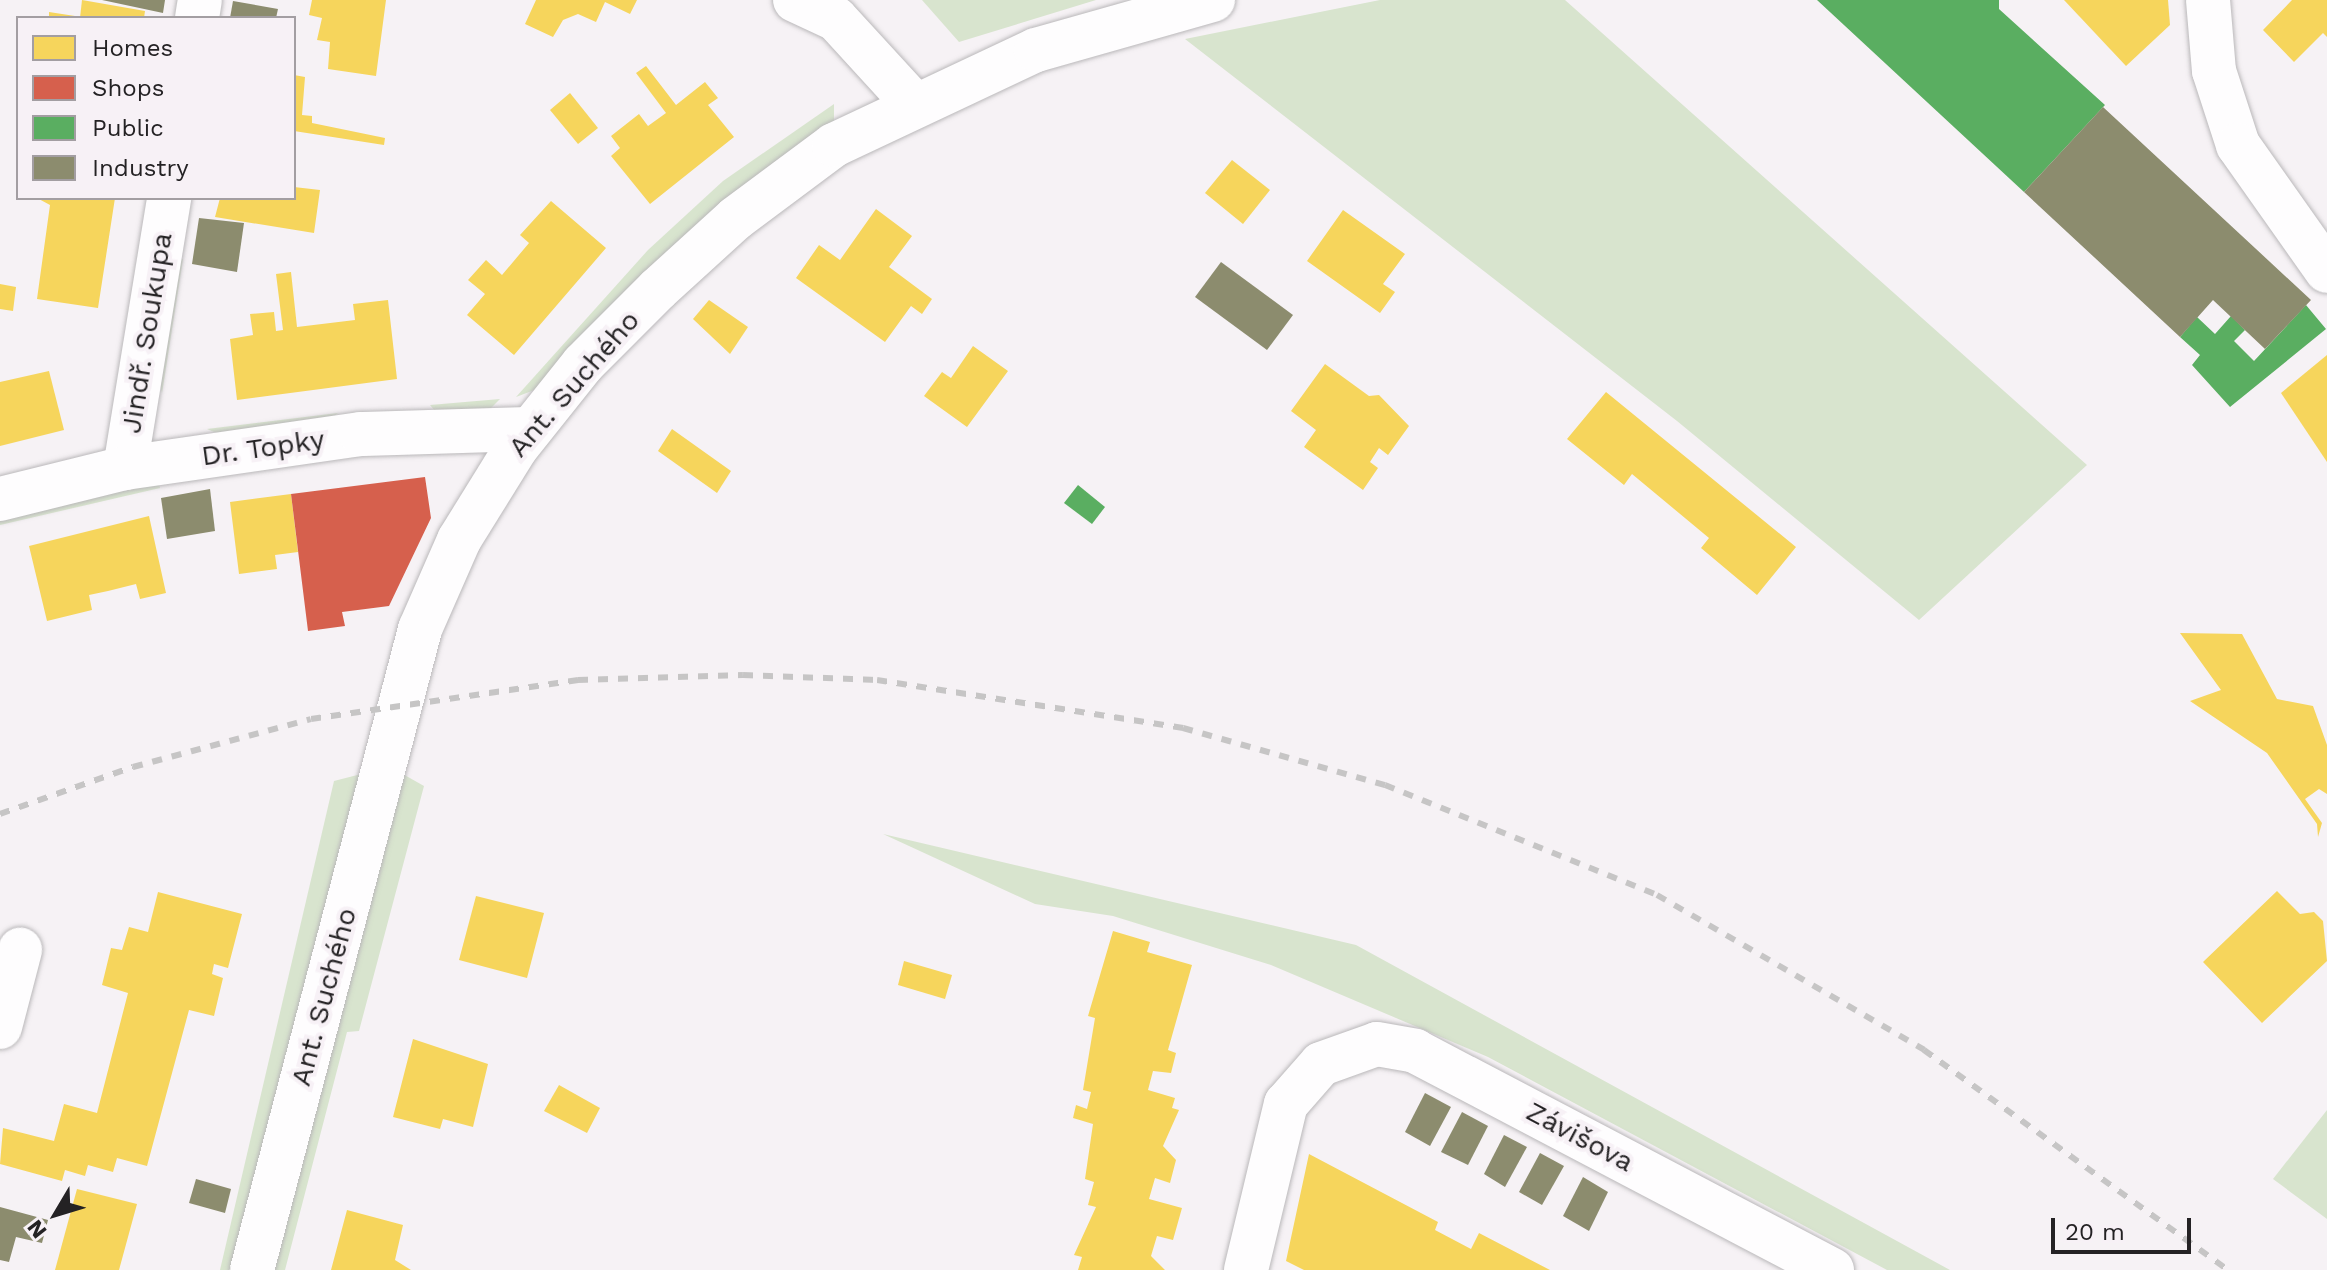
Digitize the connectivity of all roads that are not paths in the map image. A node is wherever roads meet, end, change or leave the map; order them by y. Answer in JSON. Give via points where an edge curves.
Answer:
{"nodes":[{"id":1,"x":795,"y":0,"type":"edge"},
{"id":2,"x":1213,"y":0,"type":"edge"},
{"id":3,"x":2208,"y":0,"type":"edge"},
{"id":4,"x":912,"y":102,"type":"junction"},
{"id":5,"x":169,"y":200,"type":"edge"},
{"id":6,"x":2327,"y":271,"type":"edge"},
{"id":7,"x":530,"y":429,"type":"junction"},
{"id":8,"x":125,"y":468,"type":"junction"},
{"id":9,"x":0,"y":499,"type":"edge"},
{"id":10,"x":20,"y":950,"type":"dead end"},
{"id":11,"x":0,"y":1027,"type":"edge"},
{"id":12,"x":252,"y":1270,"type":"edge"},
{"id":13,"x":1246,"y":1270,"type":"edge"},
{"id":14,"x":1832,"y":1270,"type":"edge"}],
"edges":[{"from":1,"to":4,"type":"street","via":[[836,19]]},
{"from":2,"to":4,"type":"street","name":"Ant. Suchého","via":[[1036,50]]},
{"from":3,"to":6,"type":"street","via":[[2214,71],[2238,145]]},
{"from":4,"to":7,"type":"street","name":"Ant. Suchého","via":[[834,145],[736,218],[620,326]]},
{"from":5,"to":8,"type":"street","name":"Jindř. Soukupa"},
{"from":7,"to":8,"type":"street","name":"Dr. Topky","via":[[361,434]]},
{"from":7,"to":12,"type":"street","name":"Ant. Suchého","via":[[459,540],[420,629]]},
{"from":8,"to":9,"type":"street","name":"Dr. Topky"},
{"from":10,"to":11,"type":"street"},
{"from":13,"to":14,"type":"street","name":"Závišova","via":[[1279,1117],[1321,1064],[1363,1045],[1415,1051]]}]}
